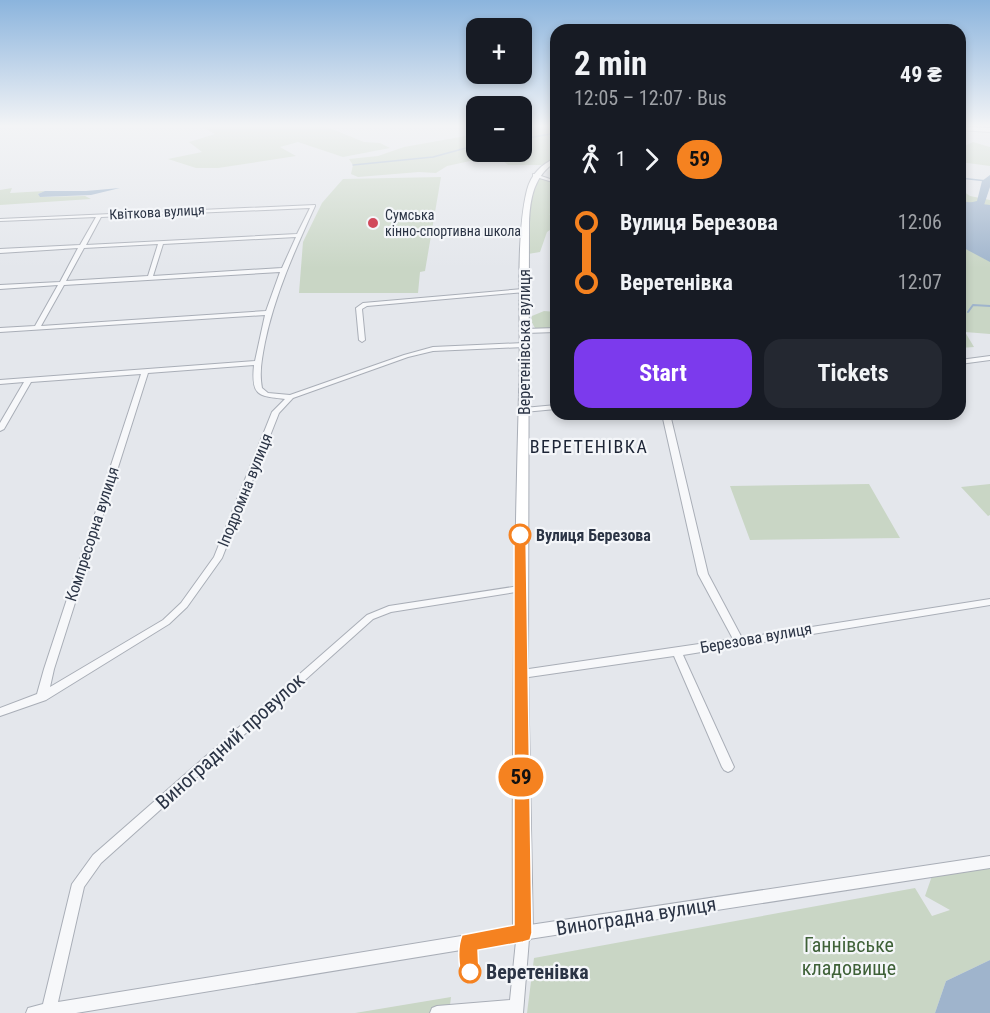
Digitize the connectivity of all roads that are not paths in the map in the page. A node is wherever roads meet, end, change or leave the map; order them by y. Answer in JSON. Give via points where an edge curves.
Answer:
{"nodes":[{"id":1,"x":535,"y":175,"type":"joint"},
{"id":2,"x":550,"y":180,"type":"edge"},
{"id":3,"x":99,"y":216,"type":"junction"},
{"id":4,"x":0,"y":220,"type":"edge"},
{"id":5,"x":299,"y":235,"type":"junction"},
{"id":6,"x":161,"y":242,"type":"junction"},
{"id":7,"x":82,"y":247,"type":"junction"},
{"id":8,"x":0,"y":251,"type":"edge"},
{"id":9,"x":282,"y":270,"type":"junction"},
{"id":10,"x":150,"y":278,"type":"junction"},
{"id":11,"x":63,"y":284,"type":"junction"},
{"id":12,"x":0,"y":287,"type":"edge"},
{"id":13,"x":524,"y":291,"type":"junction"},
{"id":14,"x":267,"y":313,"type":"junction"},
{"id":15,"x":37,"y":328,"type":"junction"},
{"id":16,"x":0,"y":330,"type":"edge"},
{"id":17,"x":550,"y":332,"type":"edge"},
{"id":18,"x":524,"y":338,"type":"junction"},
{"id":19,"x":362,"y":340,"type":"dead end"},
{"id":20,"x":990,"y":358,"type":"edge"},
{"id":21,"x":966,"y":361,"type":"edge"},
{"id":22,"x":258,"y":363,"type":"junction"},
{"id":23,"x":145,"y":371,"type":"junction"},
{"id":24,"x":29,"y":380,"type":"junction"},
{"id":25,"x":0,"y":382,"type":"edge"},
{"id":26,"x":291,"y":397,"type":"junction"},
{"id":27,"x":550,"y":408,"type":"edge"},
{"id":28,"x":524,"y":410,"type":"junction"},
{"id":29,"x":667,"y":420,"type":"edge"},
{"id":30,"x":0,"y":429,"type":"edge"},
{"id":31,"x":519,"y":589,"type":"junction"},
{"id":32,"x":990,"y":602,"type":"edge"},
{"id":33,"x":739,"y":641,"type":"junction"},
{"id":34,"x":677,"y":652,"type":"junction"},
{"id":35,"x":522,"y":674,"type":"junction"},
{"id":36,"x":42,"y":697,"type":"junction"},
{"id":37,"x":0,"y":712,"type":"edge"},
{"id":38,"x":728,"y":767,"type":"dead end"},
{"id":39,"x":990,"y":862,"type":"edge"},
{"id":40,"x":523,"y":933,"type":"junction"},
{"id":41,"x":516,"y":1009,"type":"edge"},
{"id":42,"x":49,"y":1010,"type":"junction"},
{"id":43,"x":33,"y":1013,"type":"edge"},
{"id":44,"x":437,"y":1013,"type":"edge"}],
"edges":[{"from":1,"to":2,"type":"street"},
{"from":1,"to":13,"type":"street","name":"Веретенівська вулиця","via":[[526,209]]},
{"from":3,"to":4,"type":"street","name":"Квіткова вулиця"},
{"from":3,"to":5,"type":"street","name":"Квіткова вулиця","via":[[313,206]]},
{"from":3,"to":7,"type":"street"},
{"from":5,"to":6,"type":"street"},
{"from":5,"to":9,"type":"street"},
{"from":6,"to":7,"type":"street"},
{"from":6,"to":10,"type":"street"},
{"from":7,"to":8,"type":"street"},
{"from":7,"to":11,"type":"street"},
{"from":9,"to":10,"type":"street"},
{"from":9,"to":14,"type":"street"},
{"from":10,"to":11,"type":"street"},
{"from":11,"to":12,"type":"street"},
{"from":11,"to":15,"type":"street"},
{"from":13,"to":18,"type":"street","name":"Веретенівська вулиця"},
{"from":13,"to":19,"type":"street","via":[[365,304],[359,308]]},
{"from":14,"to":15,"type":"street"},
{"from":14,"to":22,"type":"street"},
{"from":15,"to":16,"type":"street"},
{"from":17,"to":18,"type":"street"},
{"from":18,"to":26,"type":"street","via":[[433,349]]},
{"from":18,"to":28,"type":"street","name":"Веретенівська вулиця"},
{"from":20,"to":21,"type":"street"},
{"from":22,"to":23,"type":"street"},
{"from":22,"to":26,"type":"street","via":[[259,389],[266,395]]},
{"from":23,"to":24,"type":"street"},
{"from":23,"to":36,"type":"street","name":"Компресорна вулиця"},
{"from":24,"to":25,"type":"street"},
{"from":24,"to":30,"type":"street"},
{"from":26,"to":36,"type":"street","name":"Іподромна вулиця","via":[[276,412],[218,558],[184,605],[166,622]]},
{"from":27,"to":28,"type":"street"},
{"from":28,"to":31,"type":"street","name":"Веретенівська вулиця"},
{"from":29,"to":33,"type":"street","via":[[704,574]]},
{"from":31,"to":35,"type":"street","name":"Веретенівська вулиця"},
{"from":31,"to":42,"type":"street","name":"Виноградний провулок","via":[[389,609],[370,617],[97,859],[78,884]]},
{"from":32,"to":33,"type":"street","name":"Березова вулиця"},
{"from":33,"to":34,"type":"street","name":"Березова вулиця"},
{"from":34,"to":35,"type":"street","name":"Березова вулиця"},
{"from":34,"to":38,"type":"street"},
{"from":35,"to":40,"type":"street","name":"Веретенівська вулиця"},
{"from":36,"to":37,"type":"street","name":"Іподромна вулиця"},
{"from":39,"to":40,"type":"street","name":"Виноградна вулиця"},
{"from":40,"to":41,"type":"street"},
{"from":40,"to":42,"type":"street","name":"Виноградна вулиця"},
{"from":41,"to":44,"type":"street"},
{"from":42,"to":43,"type":"street","name":"Виноградна вулиця"}]}
